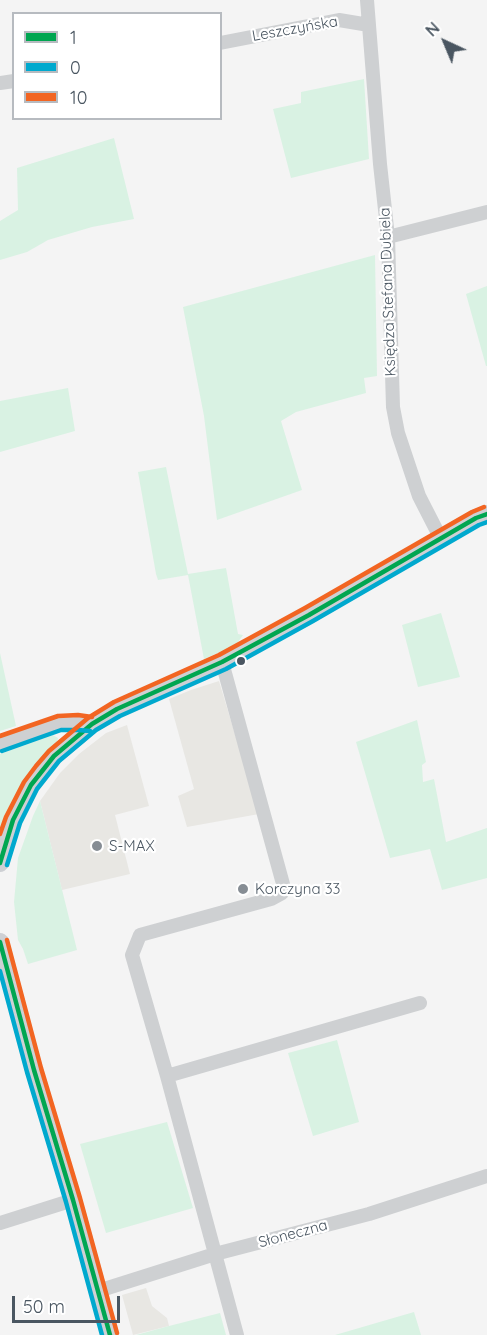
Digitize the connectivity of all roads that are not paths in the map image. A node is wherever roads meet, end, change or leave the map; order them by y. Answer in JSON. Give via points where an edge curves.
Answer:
{"nodes":[{"id":1,"x":367,"y":0,"type":"edge"},
{"id":2,"x":369,"y":24,"type":"junction"},
{"id":3,"x":222,"y":43,"type":"edge"},
{"id":4,"x":487,"y":212,"type":"edge"},
{"id":5,"x":388,"y":237,"type":"junction"},
{"id":6,"x":487,"y":514,"type":"edge"},
{"id":7,"x":441,"y":539,"type":"junction"},
{"id":8,"x":222,"y":662,"type":"junction"},
{"id":9,"x":92,"y":724,"type":"junction"},
{"id":10,"x":0,"y":744,"type":"edge"},
{"id":11,"x":0,"y":863,"type":"edge"},
{"id":12,"x":0,"y":942,"type":"edge"},
{"id":13,"x":420,"y":1003,"type":"dead end"},
{"id":14,"x":167,"y":1076,"type":"junction"},
{"id":15,"x":487,"y":1176,"type":"edge"},
{"id":16,"x":73,"y":1200,"type":"junction"},
{"id":17,"x":0,"y":1223,"type":"edge"},
{"id":18,"x":215,"y":1254,"type":"junction"},
{"id":19,"x":98,"y":1291,"type":"junction"},
{"id":20,"x":110,"y":1335,"type":"edge"},
{"id":21,"x":237,"y":1335,"type":"edge"}],
"edges":[{"from":1,"to":2,"type":"street","name":"Księdza Stefana Dubiela"},
{"from":2,"to":3,"type":"street","name":"Leszczyńska","via":[[339,20]]},
{"from":2,"to":5,"type":"street","name":"Księdza Stefana Dubiela"},
{"from":4,"to":5,"type":"street"},
{"from":5,"to":7,"type":"street","name":"Księdza Stefana Dubiela","via":[[393,407],[419,496]]},
{"from":6,"to":7,"type":"main road"},
{"from":7,"to":8,"type":"main road"},
{"from":8,"to":9,"type":"main road"},
{"from":8,"to":14,"type":"street","via":[[283,884],[282,893],[140,935],[132,955]]},
{"from":9,"to":10,"type":"street","via":[[60,723]]},
{"from":9,"to":11,"type":"main road","via":[[54,756],[31,785],[13,820]]},
{"from":12,"to":16,"type":"main road"},
{"from":13,"to":14,"type":"street"},
{"from":14,"to":18,"type":"street"},
{"from":15,"to":18,"type":"street","name":"Słoneczna","via":[[369,1214]]},
{"from":16,"to":17,"type":"street"},
{"from":16,"to":19,"type":"main road"},
{"from":18,"to":19,"type":"street","name":"Słoneczna"},
{"from":18,"to":21,"type":"street"},
{"from":19,"to":20,"type":"main road"}]}
